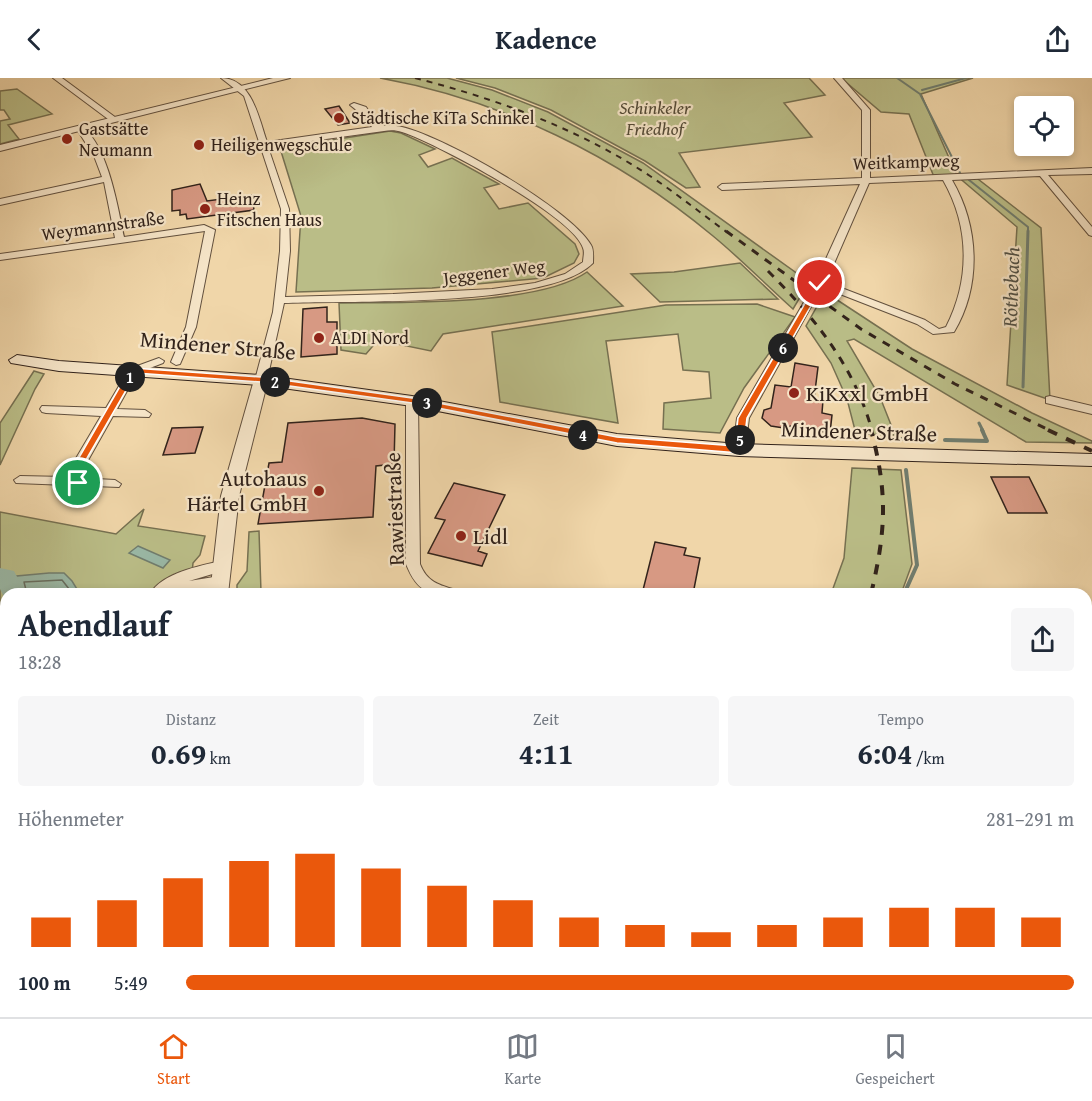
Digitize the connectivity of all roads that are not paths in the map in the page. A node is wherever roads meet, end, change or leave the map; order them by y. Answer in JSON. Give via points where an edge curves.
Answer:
{"nodes":[{"id":1,"x":57,"y":78,"type":"edge"},
{"id":2,"x":225,"y":78,"type":"edge"},
{"id":3,"x":285,"y":78,"type":"edge"},
{"id":4,"x":838,"y":78,"type":"edge"},
{"id":5,"x":241,"y":89,"type":"junction"},
{"id":6,"x":354,"y":105,"type":"dead end"},
{"id":7,"x":115,"y":120,"type":"junction"},
{"id":8,"x":80,"y":129,"type":"junction"},
{"id":9,"x":377,"y":129,"type":"junction"},
{"id":10,"x":265,"y":145,"type":"junction"},
{"id":11,"x":0,"y":148,"type":"edge"},
{"id":12,"x":1092,"y":171,"type":"edge"},
{"id":13,"x":1041,"y":172,"type":"junction"},
{"id":14,"x":946,"y":177,"type":"junction"},
{"id":15,"x":108,"y":178,"type":"junction"},
{"id":16,"x":866,"y":180,"type":"junction"},
{"id":17,"x":722,"y":187,"type":"dead end"},
{"id":18,"x":0,"y":201,"type":"edge"},
{"id":19,"x":1092,"y":233,"type":"edge"},
{"id":20,"x":120,"y":240,"type":"junction"},
{"id":21,"x":0,"y":257,"type":"edge"},
{"id":22,"x":820,"y":283,"type":"junction"},
{"id":23,"x":279,"y":300,"type":"junction"},
{"id":24,"x":0,"y":359,"type":"edge"},
{"id":25,"x":17,"y":360,"type":"junction"},
{"id":26,"x":159,"y":361,"type":"junction"},
{"id":27,"x":176,"y":362,"type":"junction"},
{"id":28,"x":133,"y":371,"type":"junction"},
{"id":29,"x":263,"y":374,"type":"junction"},
{"id":30,"x":412,"y":400,"type":"junction"},
{"id":31,"x":1050,"y":400,"type":"dead end"},
{"id":32,"x":46,"y":409,"type":"dead end"},
{"id":33,"x":1092,"y":410,"type":"edge"},
{"id":34,"x":110,"y":412,"type":"junction"},
{"id":35,"x":145,"y":414,"type":"dead end"},
{"id":36,"x":739,"y":450,"type":"junction"},
{"id":37,"x":1090,"y":462,"type":"edge"},
{"id":38,"x":20,"y":480,"type":"dead end"},
{"id":39,"x":69,"y":482,"type":"junction"},
{"id":40,"x":115,"y":484,"type":"dead end"},
{"id":41,"x":220,"y":580,"type":"edge"},
{"id":42,"x":166,"y":588,"type":"edge"},
{"id":43,"x":184,"y":588,"type":"edge"},
{"id":44,"x":430,"y":588,"type":"edge"}],
"edges":[{"from":1,"to":7,"type":"street"},
{"from":2,"to":5,"type":"street"},
{"from":3,"to":5,"type":"street"},
{"from":4,"to":16,"type":"street","via":[[866,110]]},
{"from":5,"to":7,"type":"street"},
{"from":5,"to":10,"type":"street","via":[[247,95]]},
{"from":6,"to":9,"type":"street","via":[[363,109]]},
{"from":7,"to":8,"type":"street"},
{"from":8,"to":11,"type":"street"},
{"from":8,"to":15,"type":"street"},
{"from":9,"to":10,"type":"street","name":"Jeggener Weg"},
{"from":9,"to":23,"type":"street","name":"Jeggener Weg","via":[[395,128],[413,134],[505,180],[574,230],[590,254],[587,264],[564,278],[509,290]]},
{"from":10,"to":23,"type":"street","via":[[285,209]]},
{"from":12,"to":13,"type":"street","name":"Weitkampweg"},
{"from":13,"to":14,"type":"street","name":"Weitkampweg"},
{"from":13,"to":19,"type":"street"},
{"from":14,"to":16,"type":"street","name":"Weitkampweg"},
{"from":14,"to":22,"type":"street","via":[[967,222],[968,272],[958,317],[950,330],[937,332],[921,322]]},
{"from":15,"to":18,"type":"street"},
{"from":15,"to":20,"type":"street"},
{"from":16,"to":17,"type":"street","name":"Weitkampweg"},
{"from":16,"to":22,"type":"street"},
{"from":20,"to":21,"type":"street","name":"Weymannstraße"},
{"from":20,"to":27,"type":"street","name":"Weymannstraße","via":[[210,230],[191,327]]},
{"from":22,"to":36,"type":"street","via":[[743,418]]},
{"from":23,"to":29,"type":"street"},
{"from":24,"to":25,"type":"main road","name":"Mindener Straße"},
{"from":25,"to":26,"type":"main road","name":"Mindener Straße"},
{"from":25,"to":28,"type":"main road","name":"Mindener Straße"},
{"from":26,"to":27,"type":"main road","name":"Mindener Straße"},
{"from":26,"to":28,"type":"street"},
{"from":27,"to":29,"type":"main road","name":"Mindener Straße"},
{"from":28,"to":29,"type":"main road","name":"Mindener Straße"},
{"from":28,"to":34,"type":"street"},
{"from":29,"to":30,"type":"main road","name":"Mindener Straße"},
{"from":29,"to":41,"type":"street","via":[[230,496]]},
{"from":30,"to":36,"type":"main road","name":"Mindener Straße","via":[[617,440]]},
{"from":30,"to":44,"type":"street","name":"Rawiestraße","via":[[413,564],[418,578]]},
{"from":31,"to":33,"type":"street"},
{"from":32,"to":34,"type":"street"},
{"from":34,"to":35,"type":"street"},
{"from":34,"to":39,"type":"street"},
{"from":36,"to":37,"type":"main road","name":"Mindener Straße"},
{"from":38,"to":39,"type":"street"},
{"from":39,"to":40,"type":"street"},
{"from":41,"to":42,"type":"street","via":[[199,571]]},
{"from":41,"to":43,"type":"street"}]}
